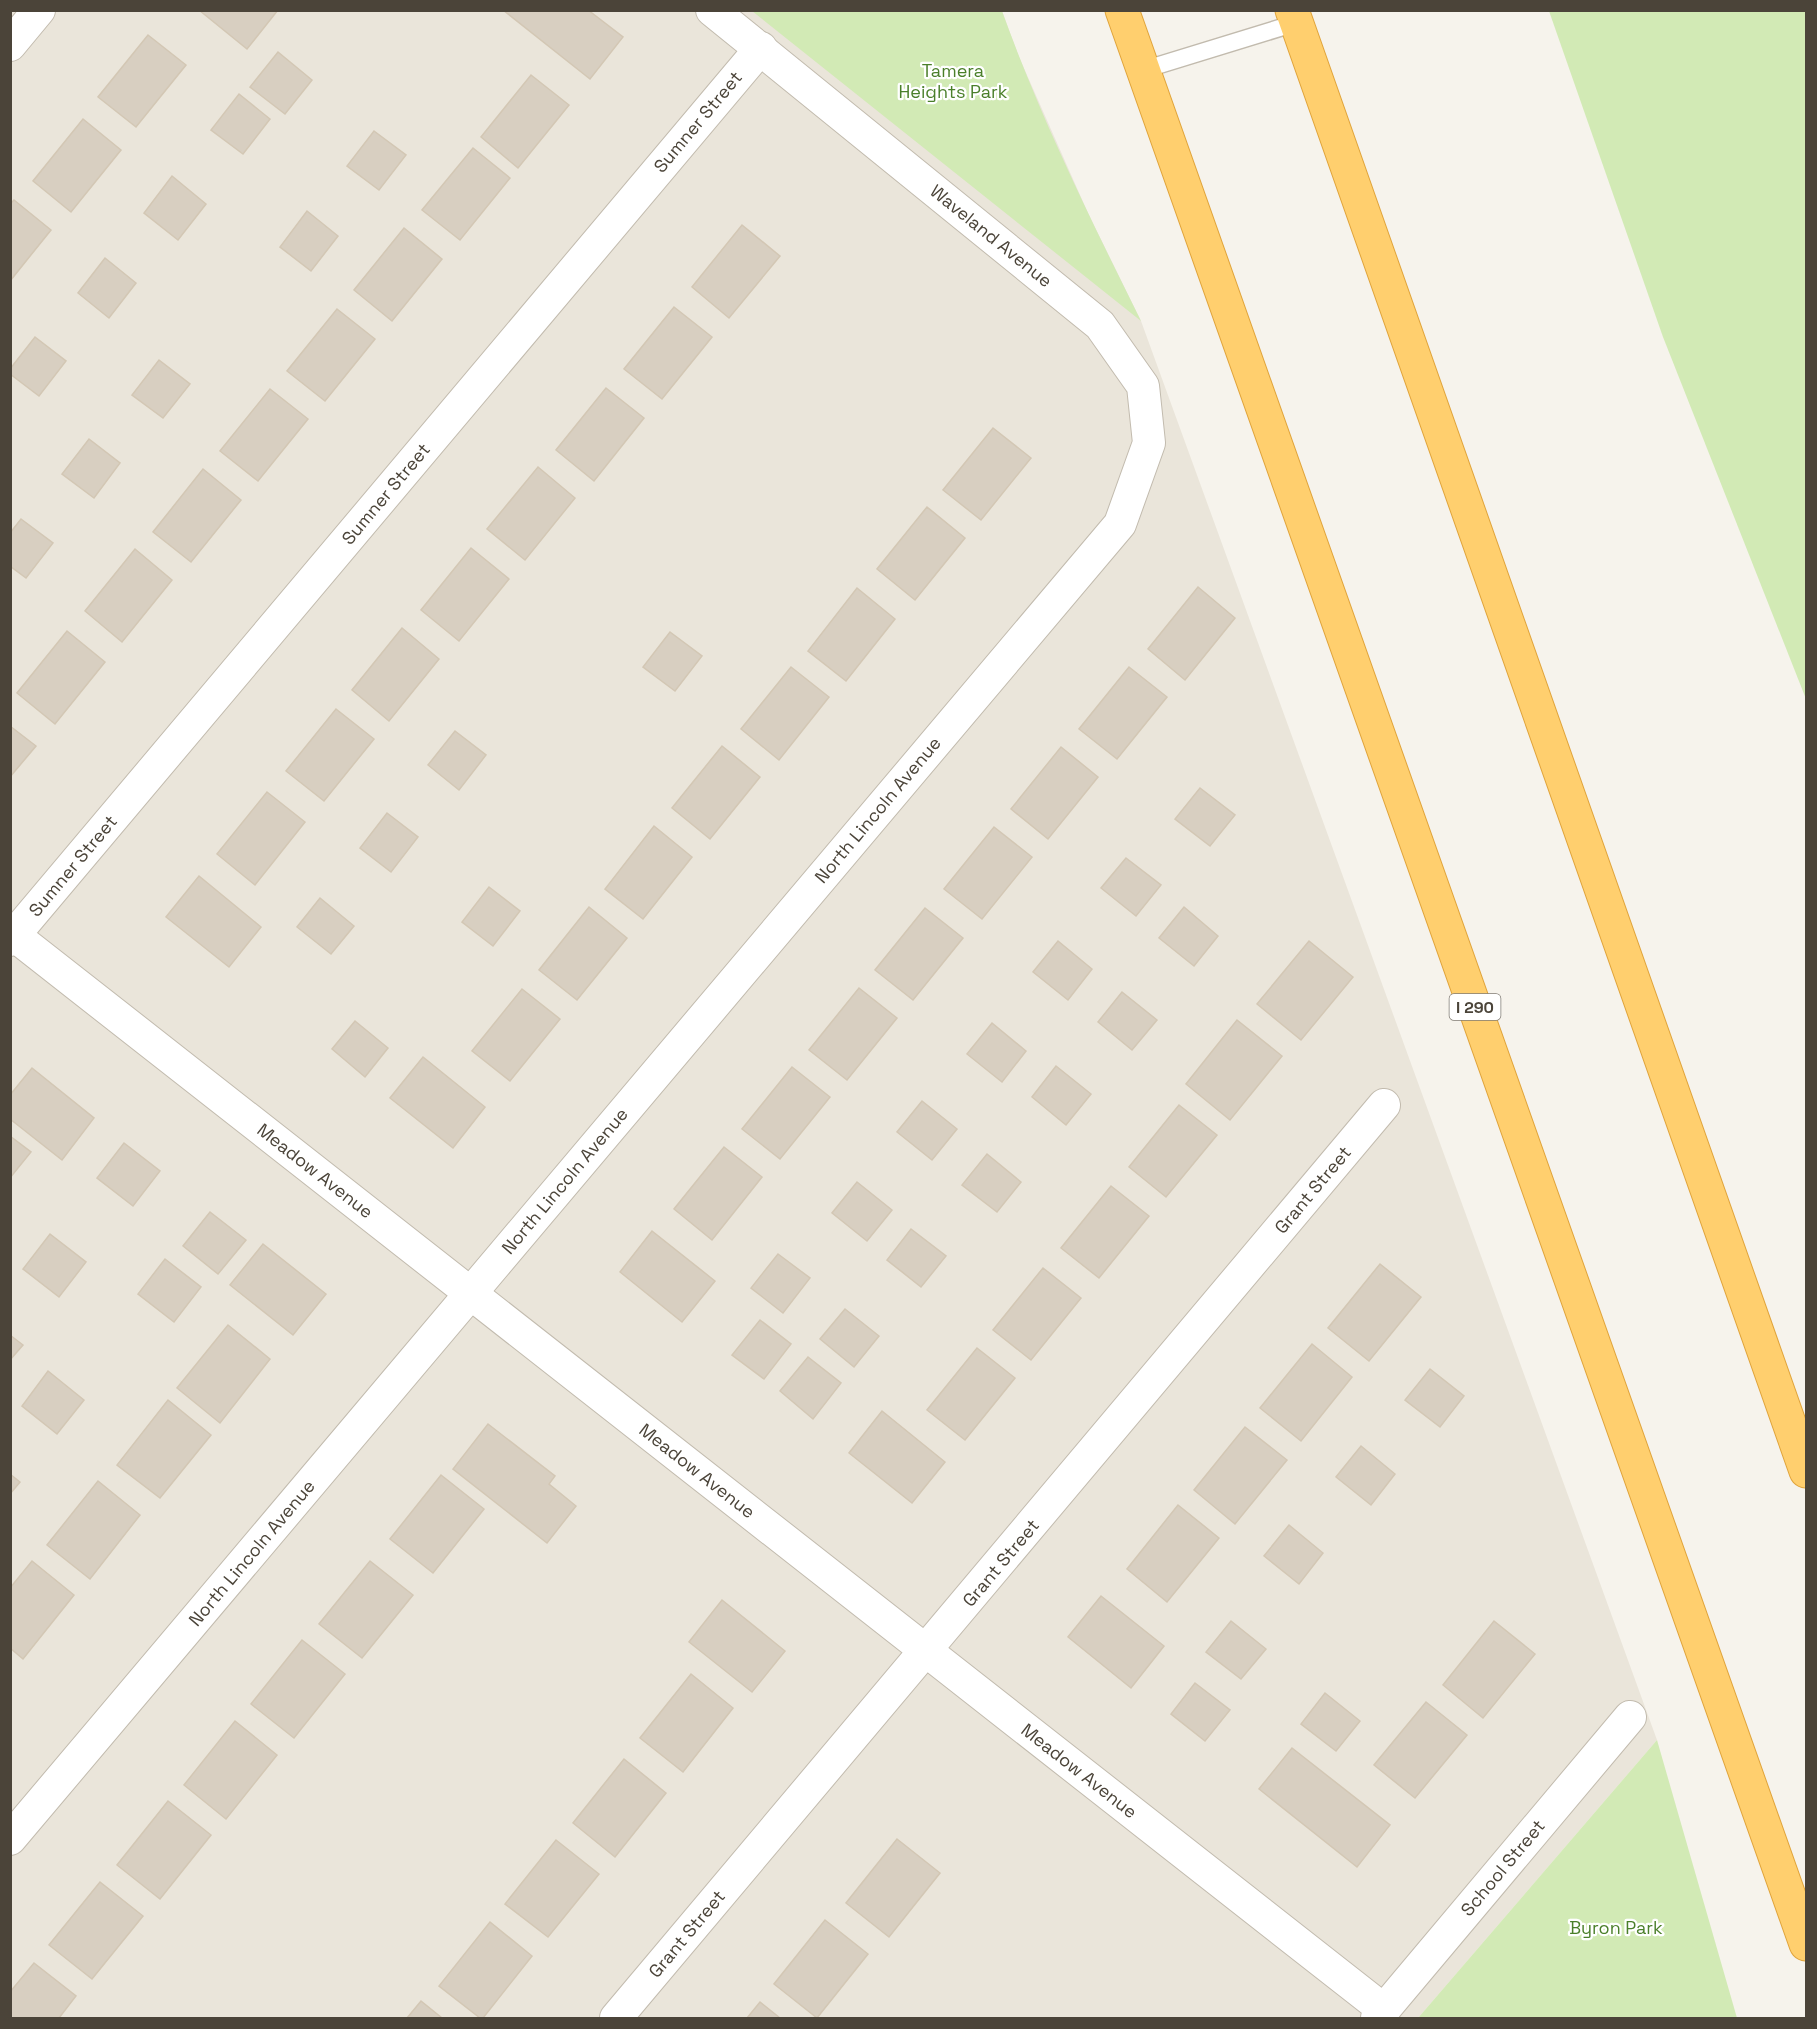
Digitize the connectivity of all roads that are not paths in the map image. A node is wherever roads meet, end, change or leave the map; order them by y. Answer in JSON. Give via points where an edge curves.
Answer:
{"nodes":[{"id":1,"x":39,"y":10,"type":"edge"},
{"id":2,"x":712,"y":10,"type":"edge"},
{"id":3,"x":1122,"y":10,"type":"edge"},
{"id":4,"x":1294,"y":17,"type":"edge"},
{"id":5,"x":10,"y":45,"type":"edge"},
{"id":6,"x":760,"y":48,"type":"junction"},
{"id":7,"x":1143,"y":70,"type":"junction"},
{"id":8,"x":1120,"y":524,"type":"joint"},
{"id":9,"x":12,"y":936,"type":"edge"},
{"id":10,"x":1384,"y":1106,"type":"dead end"},
{"id":11,"x":471,"y":1293,"type":"junction"},
{"id":12,"x":1806,"y":1471,"type":"edge"},
{"id":13,"x":927,"y":1652,"type":"junction"},
{"id":14,"x":1630,"y":1717,"type":"dead end"},
{"id":15,"x":10,"y":1839,"type":"edge"},
{"id":16,"x":1806,"y":1944,"type":"edge"},
{"id":17,"x":1380,"y":2014,"type":"edge"},
{"id":18,"x":616,"y":2019,"type":"edge"}],
"edges":[{"from":1,"to":5,"type":"street"},
{"from":2,"to":6,"type":"street","name":"Waveland Avenue"},
{"from":3,"to":7,"type":"highway","number":"I 290"},
{"from":4,"to":7,"type":"lane"},
{"from":4,"to":12,"type":"highway"},
{"from":6,"to":8,"type":"street","name":"Waveland Avenue","via":[[1100,325],[1143,386],[1149,443]]},
{"from":6,"to":9,"type":"street","name":"Sumner Street"},
{"from":7,"to":16,"type":"highway","number":"I 290"},
{"from":8,"to":11,"type":"street","name":"North Lincoln Avenue"},
{"from":9,"to":11,"type":"street","name":"Meadow Avenue"},
{"from":10,"to":13,"type":"street","name":"Grant Street"},
{"from":11,"to":13,"type":"street","name":"Meadow Avenue"},
{"from":11,"to":15,"type":"street","name":"North Lincoln Avenue"},
{"from":13,"to":17,"type":"street","name":"Meadow Avenue"},
{"from":13,"to":18,"type":"street","name":"Grant Street"},
{"from":14,"to":17,"type":"street","name":"School Street"}]}
